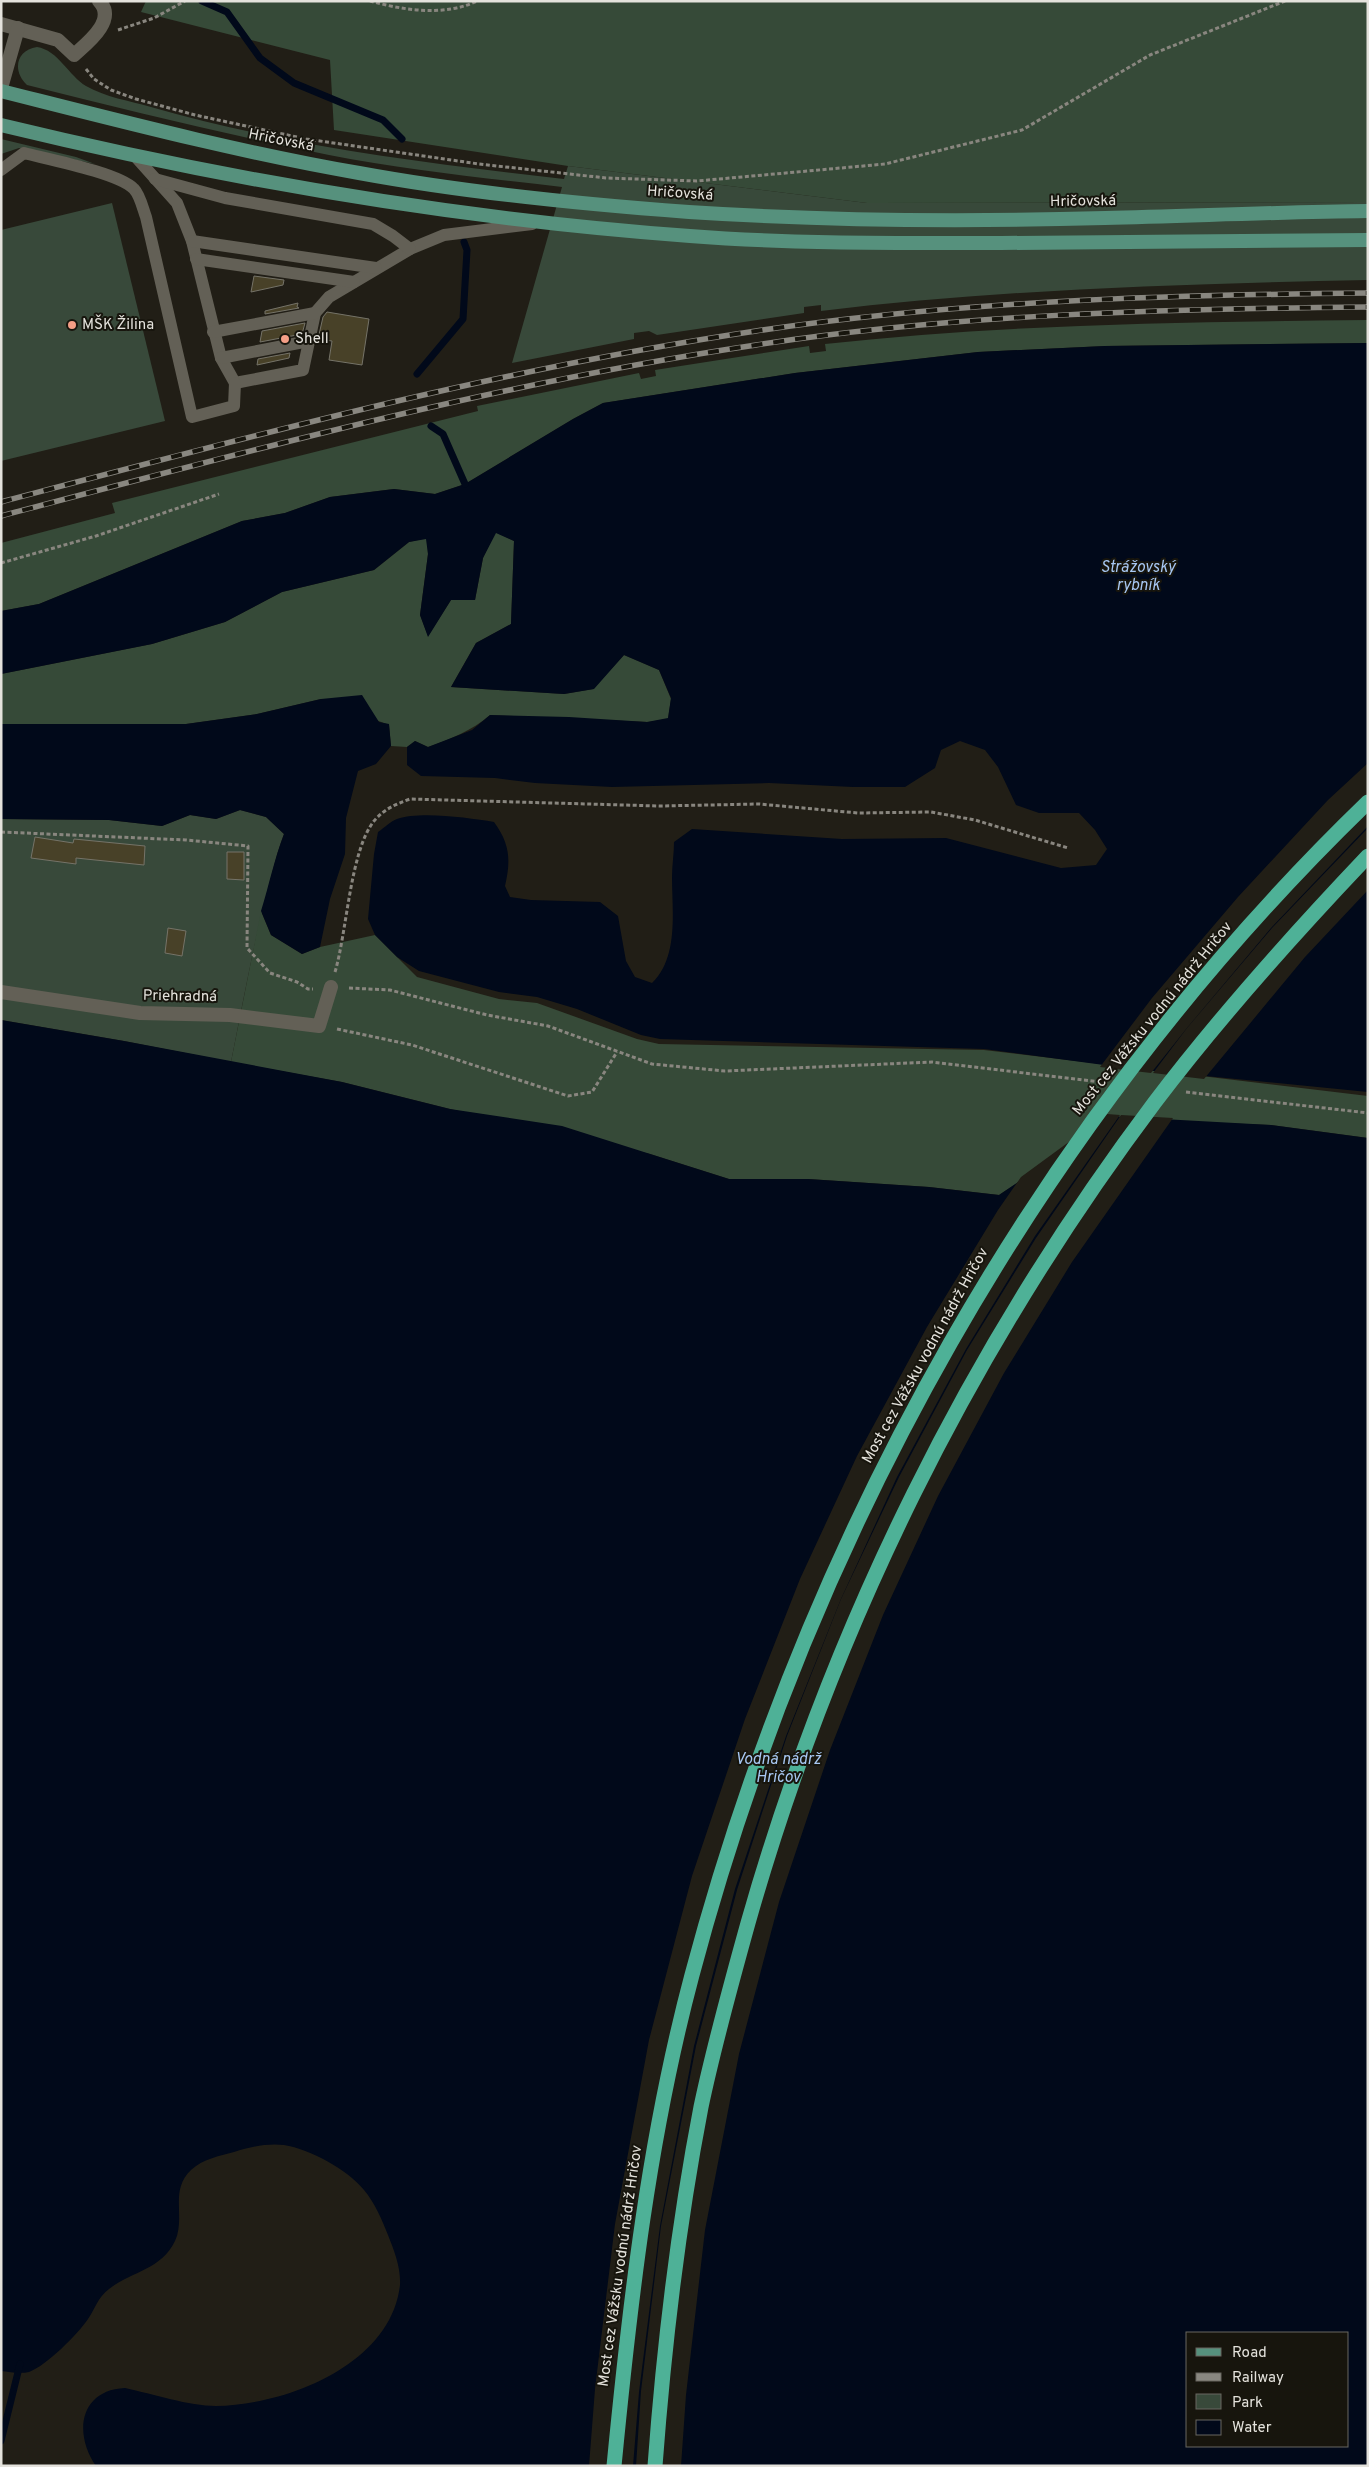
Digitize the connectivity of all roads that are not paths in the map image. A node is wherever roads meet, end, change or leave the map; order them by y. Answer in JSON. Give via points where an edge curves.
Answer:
{"nodes":[{"id":1,"x":100,"y":1,"type":"edge"},
{"id":2,"x":1,"y":24,"type":"edge"},
{"id":3,"x":18,"y":28,"type":"junction"},
{"id":4,"x":1,"y":88,"type":"edge"},
{"id":5,"x":1,"y":91,"type":"edge"},
{"id":6,"x":1,"y":125,"type":"edge"},
{"id":7,"x":134,"y":155,"type":"junction"},
{"id":8,"x":1,"y":170,"type":"edge"},
{"id":9,"x":155,"y":179,"type":"junction"},
{"id":10,"x":1368,"y":211,"type":"edge"},
{"id":11,"x":539,"y":223,"type":"junction"},
{"id":12,"x":1368,"y":240,"type":"edge"},
{"id":13,"x":192,"y":241,"type":"junction"},
{"id":14,"x":410,"y":249,"type":"junction"},
{"id":15,"x":196,"y":259,"type":"junction"},
{"id":16,"x":376,"y":268,"type":"junction"},
{"id":17,"x":354,"y":282,"type":"junction"},
{"id":18,"x":315,"y":313,"type":"junction"},
{"id":19,"x":213,"y":332,"type":"junction"},
{"id":20,"x":309,"y":341,"type":"junction"},
{"id":21,"x":221,"y":358,"type":"junction"},
{"id":22,"x":235,"y":383,"type":"junction"},
{"id":23,"x":1368,"y":802,"type":"edge"},
{"id":24,"x":1368,"y":856,"type":"edge"},
{"id":25,"x":331,"y":987,"type":"road end"},
{"id":26,"x":1,"y":992,"type":"edge"},
{"id":27,"x":614,"y":2466,"type":"edge"},
{"id":28,"x":655,"y":2466,"type":"edge"}],
"edges":[{"from":1,"to":3,"type":"street","via":[[104,17],[98,34],[74,55],[58,40]]},
{"from":2,"to":3,"type":"street"},
{"from":3,"to":4,"type":"street"},
{"from":5,"to":10,"type":"main road","name":"Hričovská","via":[[243,151],[361,174],[624,207],[755,215],[929,219]]},
{"from":6,"to":7,"type":"main road"},
{"from":7,"to":9,"type":"lane"},
{"from":7,"to":11,"type":"main road","via":[[357,198]]},
{"from":8,"to":22,"type":"lane","via":[[24,153],[82,167],[134,188],[146,217],[192,417],[234,406]]},
{"from":9,"to":13,"type":"lane","via":[[177,203]]},
{"from":9,"to":14,"type":"lane","via":[[225,198],[373,224]]},
{"from":11,"to":12,"type":"main road","via":[[692,236],[846,243]]},
{"from":11,"to":14,"type":"lane","via":[[444,235]]},
{"from":13,"to":15,"type":"lane"},
{"from":13,"to":16,"type":"lane"},
{"from":14,"to":16,"type":"lane"},
{"from":15,"to":17,"type":"lane"},
{"from":15,"to":19,"type":"lane"},
{"from":16,"to":17,"type":"lane"},
{"from":17,"to":18,"type":"lane","via":[[329,298]]},
{"from":18,"to":19,"type":"lane"},
{"from":18,"to":20,"type":"lane"},
{"from":19,"to":21,"type":"lane"},
{"from":20,"to":21,"type":"lane"},
{"from":20,"to":22,"type":"lane","via":[[303,370]]},
{"from":21,"to":22,"type":"lane"},
{"from":23,"to":27,"type":"highway","name":"Most cez Vážsku vodnú nádrž Hričov","via":[[1214,968],[1080,1139],[1016,1233],[965,1318],[906,1422],[853,1530],[803,1644],[762,1750],[728,1848],[691,1978],[665,2091],[643,2213]]},
{"from":24,"to":28,"type":"highway","via":[[1238,998],[1112,1162],[1049,1254],[1000,1335],[940,1441],[886,1548],[799,1759],[766,1858],[729,1990],[702,2103],[681,2221],[663,2362]]},
{"from":25,"to":26,"type":"street","name":"Priehradná","via":[[319,1026],[230,1014],[140,1013]]}]}
